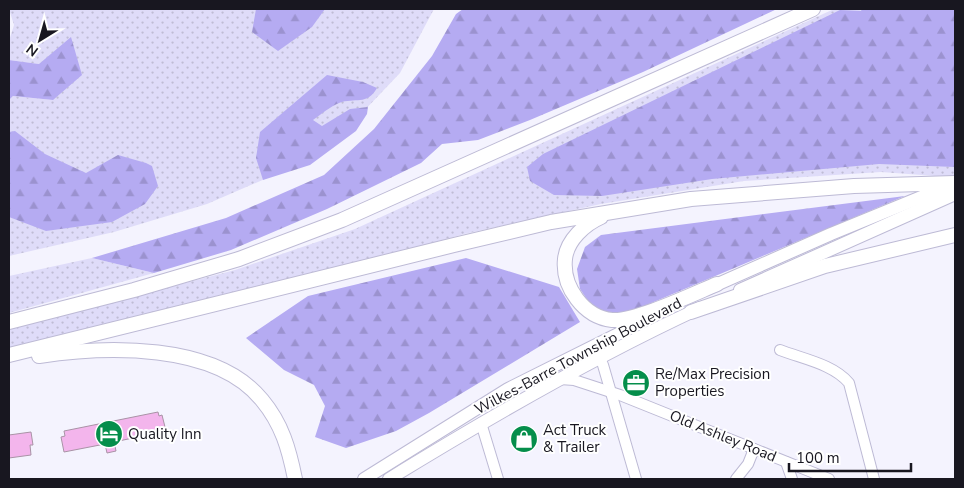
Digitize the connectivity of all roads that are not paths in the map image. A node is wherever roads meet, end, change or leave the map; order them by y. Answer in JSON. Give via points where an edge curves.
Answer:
{"nodes":[{"id":1,"x":813,"y":9,"type":"edge"},
{"id":2,"x":955,"y":183,"type":"edge"},
{"id":3,"x":955,"y":194,"type":"edge"},
{"id":4,"x":630,"y":209,"type":"junction"},
{"id":5,"x":955,"y":234,"type":"edge"},
{"id":6,"x":717,"y":284,"type":"junction"},
{"id":7,"x":691,"y":312,"type":"junction"},
{"id":8,"x":9,"y":322,"type":"edge"},
{"id":9,"x":595,"y":345,"type":"junction"},
{"id":10,"x":780,"y":350,"type":"dead end"},
{"id":11,"x":9,"y":355,"type":"edge"},
{"id":12,"x":600,"y":357,"type":"junction"},
{"id":13,"x":9,"y":360,"type":"edge"},
{"id":14,"x":560,"y":379,"type":"junction"},
{"id":15,"x":611,"y":392,"type":"junction"},
{"id":16,"x":481,"y":423,"type":"junction"},
{"id":17,"x":289,"y":449,"type":"junction"},
{"id":18,"x":754,"y":449,"type":"junction"},
{"id":19,"x":786,"y":462,"type":"junction"},
{"id":20,"x":286,"y":479,"type":"edge"},
{"id":21,"x":295,"y":479,"type":"edge"},
{"id":22,"x":364,"y":479,"type":"edge"},
{"id":23,"x":389,"y":479,"type":"edge"},
{"id":24,"x":498,"y":479,"type":"edge"},
{"id":25,"x":636,"y":479,"type":"edge"},
{"id":26,"x":736,"y":479,"type":"edge"},
{"id":27,"x":792,"y":479,"type":"edge"},
{"id":28,"x":829,"y":479,"type":"edge"},
{"id":29,"x":874,"y":479,"type":"edge"}],
"edges":[{"from":1,"to":8,"type":"highway","via":[[342,220],[239,259]]},
{"from":2,"to":4,"type":"highway","via":[[768,192]]},
{"from":2,"to":6,"type":"main road","name":"Wilkes-Barre Township Boulevard"},
{"from":3,"to":7,"type":"main road","name":"Wilkes-Barre Township Boulevard"},
{"from":4,"to":6,"type":"highway","via":[[589,223],[567,250],[565,268],[569,286],[586,309],[604,318],[624,320]]},
{"from":4,"to":11,"type":"highway","via":[[551,222]]},
{"from":5,"to":7,"type":"highway","via":[[825,266]]},
{"from":6,"to":9,"type":"main road","name":"Wilkes-Barre Township Boulevard"},
{"from":7,"to":12,"type":"main road","name":"Wilkes-Barre Township Boulevard"},
{"from":9,"to":12,"type":"street"},
{"from":9,"to":22,"type":"main road","name":"Wilkes-Barre Township Boulevard","via":[[508,389]]},
{"from":10,"to":29,"type":"street","via":[[830,369],[849,383]]},
{"from":12,"to":14,"type":"main road","name":"Wilkes-Barre Township Boulevard"},
{"from":12,"to":15,"type":"street"},
{"from":13,"to":17,"type":"highway","via":[[74,351],[107,351],[165,354],[206,363],[238,378],[261,399]]},
{"from":14,"to":15,"type":"street","name":"Old Ashley Road"},
{"from":14,"to":16,"type":"main road","name":"Wilkes-Barre Township Boulevard"},
{"from":15,"to":18,"type":"street","name":"Old Ashley Road"},
{"from":15,"to":25,"type":"street"},
{"from":16,"to":23,"type":"main road","name":"Wilkes-Barre Township Boulevard"},
{"from":16,"to":24,"type":"street"},
{"from":17,"to":20,"type":"highway"},
{"from":17,"to":21,"type":"highway"},
{"from":18,"to":19,"type":"street","name":"Old Ashley Road"},
{"from":18,"to":26,"type":"street","via":[[748,464]]},
{"from":19,"to":27,"type":"street"},
{"from":19,"to":28,"type":"street","name":"Old Ashley Road"}]}
